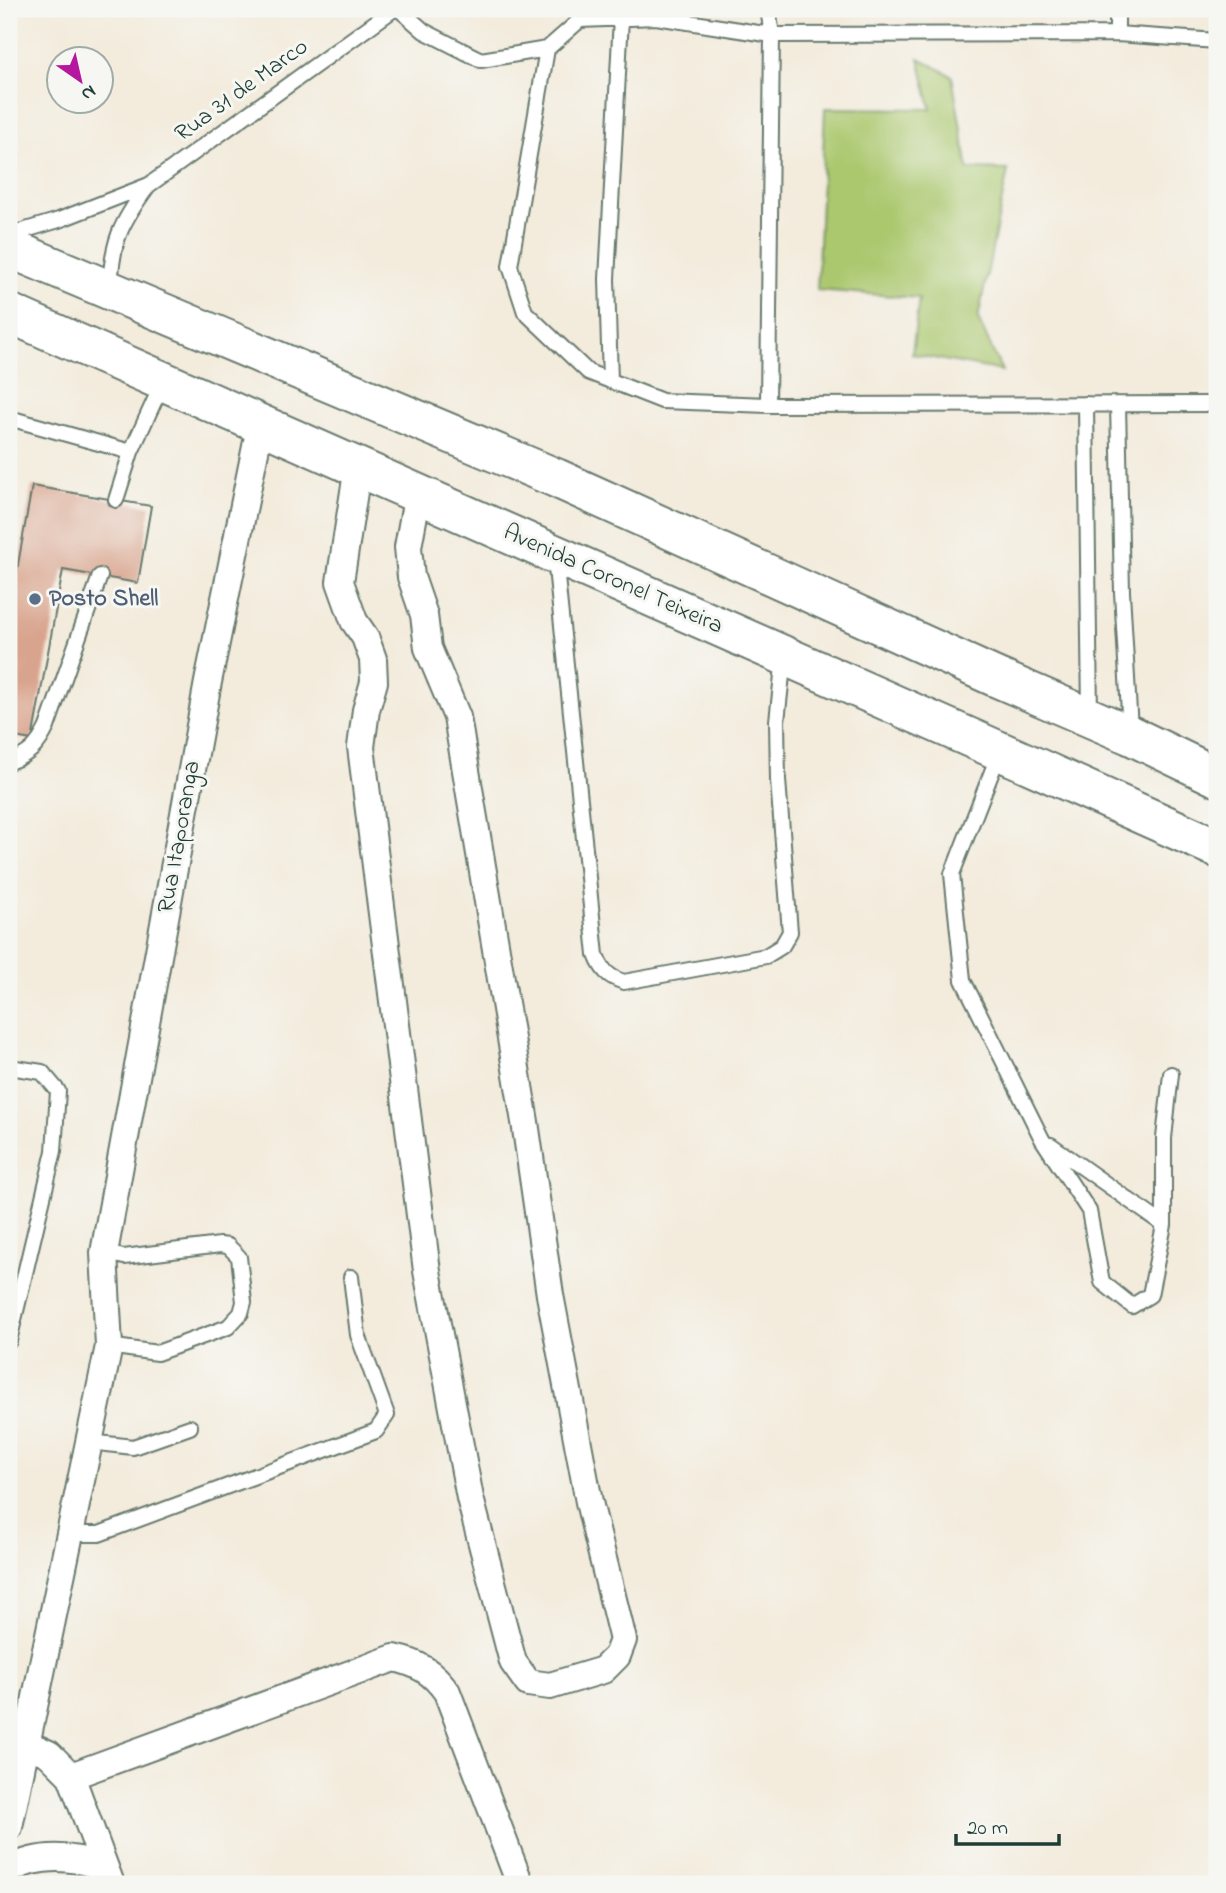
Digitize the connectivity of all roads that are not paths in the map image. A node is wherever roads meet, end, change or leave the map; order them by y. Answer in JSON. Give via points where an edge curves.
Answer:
{"nodes":[{"id":1,"x":396,"y":9,"type":"edge"},
{"id":2,"x":768,"y":9,"type":"edge"},
{"id":3,"x":1117,"y":9,"type":"edge"},
{"id":4,"x":621,"y":18,"type":"junction"},
{"id":5,"x":1117,"y":34,"type":"junction"},
{"id":6,"x":772,"y":35,"type":"junction"},
{"id":7,"x":1217,"y":41,"type":"edge"},
{"id":8,"x":547,"y":49,"type":"junction"},
{"id":9,"x":149,"y":185,"type":"junction"},
{"id":10,"x":9,"y":235,"type":"edge"},
{"id":11,"x":9,"y":248,"type":"edge"},
{"id":12,"x":110,"y":290,"type":"junction"},
{"id":13,"x":9,"y":313,"type":"edge"},
{"id":14,"x":9,"y":320,"type":"edge"},
{"id":15,"x":164,"y":381,"type":"junction"},
{"id":16,"x":610,"y":381,"type":"junction"},
{"id":17,"x":1086,"y":404,"type":"junction"},
{"id":18,"x":1118,"y":404,"type":"junction"},
{"id":19,"x":1217,"y":404,"type":"edge"},
{"id":20,"x":768,"y":405,"type":"junction"},
{"id":21,"x":9,"y":418,"type":"edge"},
{"id":22,"x":261,"y":422,"type":"junction"},
{"id":23,"x":131,"y":452,"type":"junction"},
{"id":24,"x":358,"y":466,"type":"junction"},
{"id":25,"x":418,"y":493,"type":"junction"},
{"id":26,"x":116,"y":500,"type":"dead end"},
{"id":27,"x":555,"y":555,"type":"junction"},
{"id":28,"x":100,"y":576,"type":"dead end"},
{"id":29,"x":784,"y":655,"type":"junction"},
{"id":30,"x":1090,"y":717,"type":"junction"},
{"id":31,"x":1130,"y":735,"type":"junction"},
{"id":32,"x":1000,"y":751,"type":"junction"},
{"id":33,"x":9,"y":762,"type":"edge"},
{"id":34,"x":1217,"y":776,"type":"edge"},
{"id":35,"x":1217,"y":848,"type":"edge"},
{"id":36,"x":9,"y":1067,"type":"edge"},
{"id":37,"x":1171,"y":1074,"type":"dead end"},
{"id":38,"x":1042,"y":1139,"type":"junction"},
{"id":39,"x":1164,"y":1225,"type":"junction"},
{"id":40,"x":104,"y":1253,"type":"junction"},
{"id":41,"x":351,"y":1277,"type":"dead end"},
{"id":42,"x":9,"y":1341,"type":"edge"},
{"id":43,"x":109,"y":1346,"type":"junction"},
{"id":44,"x":190,"y":1427,"type":"dead end"},
{"id":45,"x":90,"y":1442,"type":"junction"},
{"id":46,"x":70,"y":1534,"type":"junction"},
{"id":47,"x":27,"y":1744,"type":"junction"},
{"id":48,"x":71,"y":1776,"type":"junction"},
{"id":49,"x":9,"y":1827,"type":"edge"},
{"id":50,"x":9,"y":1870,"type":"edge"},
{"id":51,"x":108,"y":1876,"type":"edge"},
{"id":52,"x":520,"y":1884,"type":"edge"}],
"edges":[{"from":1,"to":8,"type":"lane","via":[[424,31],[481,60]]},
{"from":1,"to":9,"type":"lane","name":"Rua 31 de Marco"},
{"from":2,"to":6,"type":"lane"},
{"from":3,"to":5,"type":"lane"},
{"from":4,"to":6,"type":"lane","via":[[656,17]]},
{"from":4,"to":8,"type":"lane","via":[[580,20]]},
{"from":4,"to":16,"type":"lane","via":[[607,279]]},
{"from":5,"to":6,"type":"lane"},
{"from":5,"to":7,"type":"lane"},
{"from":6,"to":20,"type":"lane"},
{"from":8,"to":16,"type":"lane","via":[[510,266],[525,312],[588,372]]},
{"from":9,"to":10,"type":"lane","name":"Rua 31 de Marco"},
{"from":9,"to":12,"type":"lane","name":"Rua 31 de Marco","via":[[117,235]]},
{"from":11,"to":12,"type":"highway"},
{"from":12,"to":30,"type":"highway","via":[[556,478]]},
{"from":13,"to":14,"type":"lane"},
{"from":13,"to":15,"type":"highway","name":"Avenida Coronel Teixeira"},
{"from":15,"to":22,"type":"highway","name":"Avenida Coronel Teixeira"},
{"from":15,"to":23,"type":"lane"},
{"from":16,"to":20,"type":"lane","via":[[662,401]]},
{"from":17,"to":18,"type":"lane"},
{"from":17,"to":20,"type":"lane"},
{"from":17,"to":30,"type":"lane"},
{"from":18,"to":19,"type":"lane"},
{"from":18,"to":31,"type":"lane"},
{"from":21,"to":23,"type":"lane"},
{"from":22,"to":24,"type":"highway","name":"Avenida Coronel Teixeira"},
{"from":22,"to":40,"type":"street","name":"Rua Itaporanga","via":[[208,682]]},
{"from":23,"to":26,"type":"lane"},
{"from":24,"to":25,"type":"highway","name":"Avenida Coronel Teixeira"},
{"from":24,"to":25,"type":"street","via":[[340,582],[373,659],[374,682],[360,747],[426,1271],[470,1498],[513,1662],[528,1683],[550,1686],[603,1670],[617,1656],[622,1640],[589,1502],[550,1295],[457,717],[428,648],[424,615],[411,577],[408,547]]},
{"from":25,"to":27,"type":"highway","name":"Avenida Coronel Teixeira"},
{"from":27,"to":29,"type":"highway","name":"Avenida Coronel Teixeira"},
{"from":27,"to":29,"type":"lane","via":[[596,955],[611,977],[624,982],[766,956],[782,946],[790,932],[778,780],[777,721]]},
{"from":28,"to":33,"type":"lane","via":[[38,746]]},
{"from":29,"to":32,"type":"highway","name":"Avenida Coronel Teixeira"},
{"from":30,"to":31,"type":"highway"},
{"from":31,"to":34,"type":"highway"},
{"from":32,"to":35,"type":"highway","name":"Avenida Coronel Teixeira"},
{"from":32,"to":38,"type":"lane","via":[[951,874],[963,980]]},
{"from":36,"to":42,"type":"lane","via":[[42,1072],[58,1091],[54,1151]]},
{"from":37,"to":39,"type":"lane","via":[[1164,1138]]},
{"from":38,"to":39,"type":"lane"},
{"from":38,"to":39,"type":"lane","via":[[1089,1211],[1102,1282],[1132,1306],[1150,1295]]},
{"from":40,"to":43,"type":"street","name":"Rua Itaporanga"},
{"from":40,"to":43,"type":"lane","via":[[124,1257],[228,1247],[239,1257],[244,1302],[228,1327],[157,1353]]},
{"from":41,"to":46,"type":"lane","via":[[358,1335],[387,1415],[376,1431],[99,1534]]},
{"from":43,"to":45,"type":"street","name":"Rua Itaporanga"},
{"from":44,"to":45,"type":"lane","via":[[133,1447]]},
{"from":45,"to":46,"type":"street","name":"Rua Itaporanga"},
{"from":46,"to":47,"type":"street","name":"Rua Itaporanga"},
{"from":47,"to":48,"type":"street","via":[[50,1754]]},
{"from":47,"to":49,"type":"street","name":"Rua Itaporanga"},
{"from":48,"to":51,"type":"street"},
{"from":48,"to":52,"type":"street","via":[[394,1658],[410,1661],[425,1668],[447,1692]]},
{"from":50,"to":51,"type":"street","via":[[30,1861],[67,1858]]}]}
